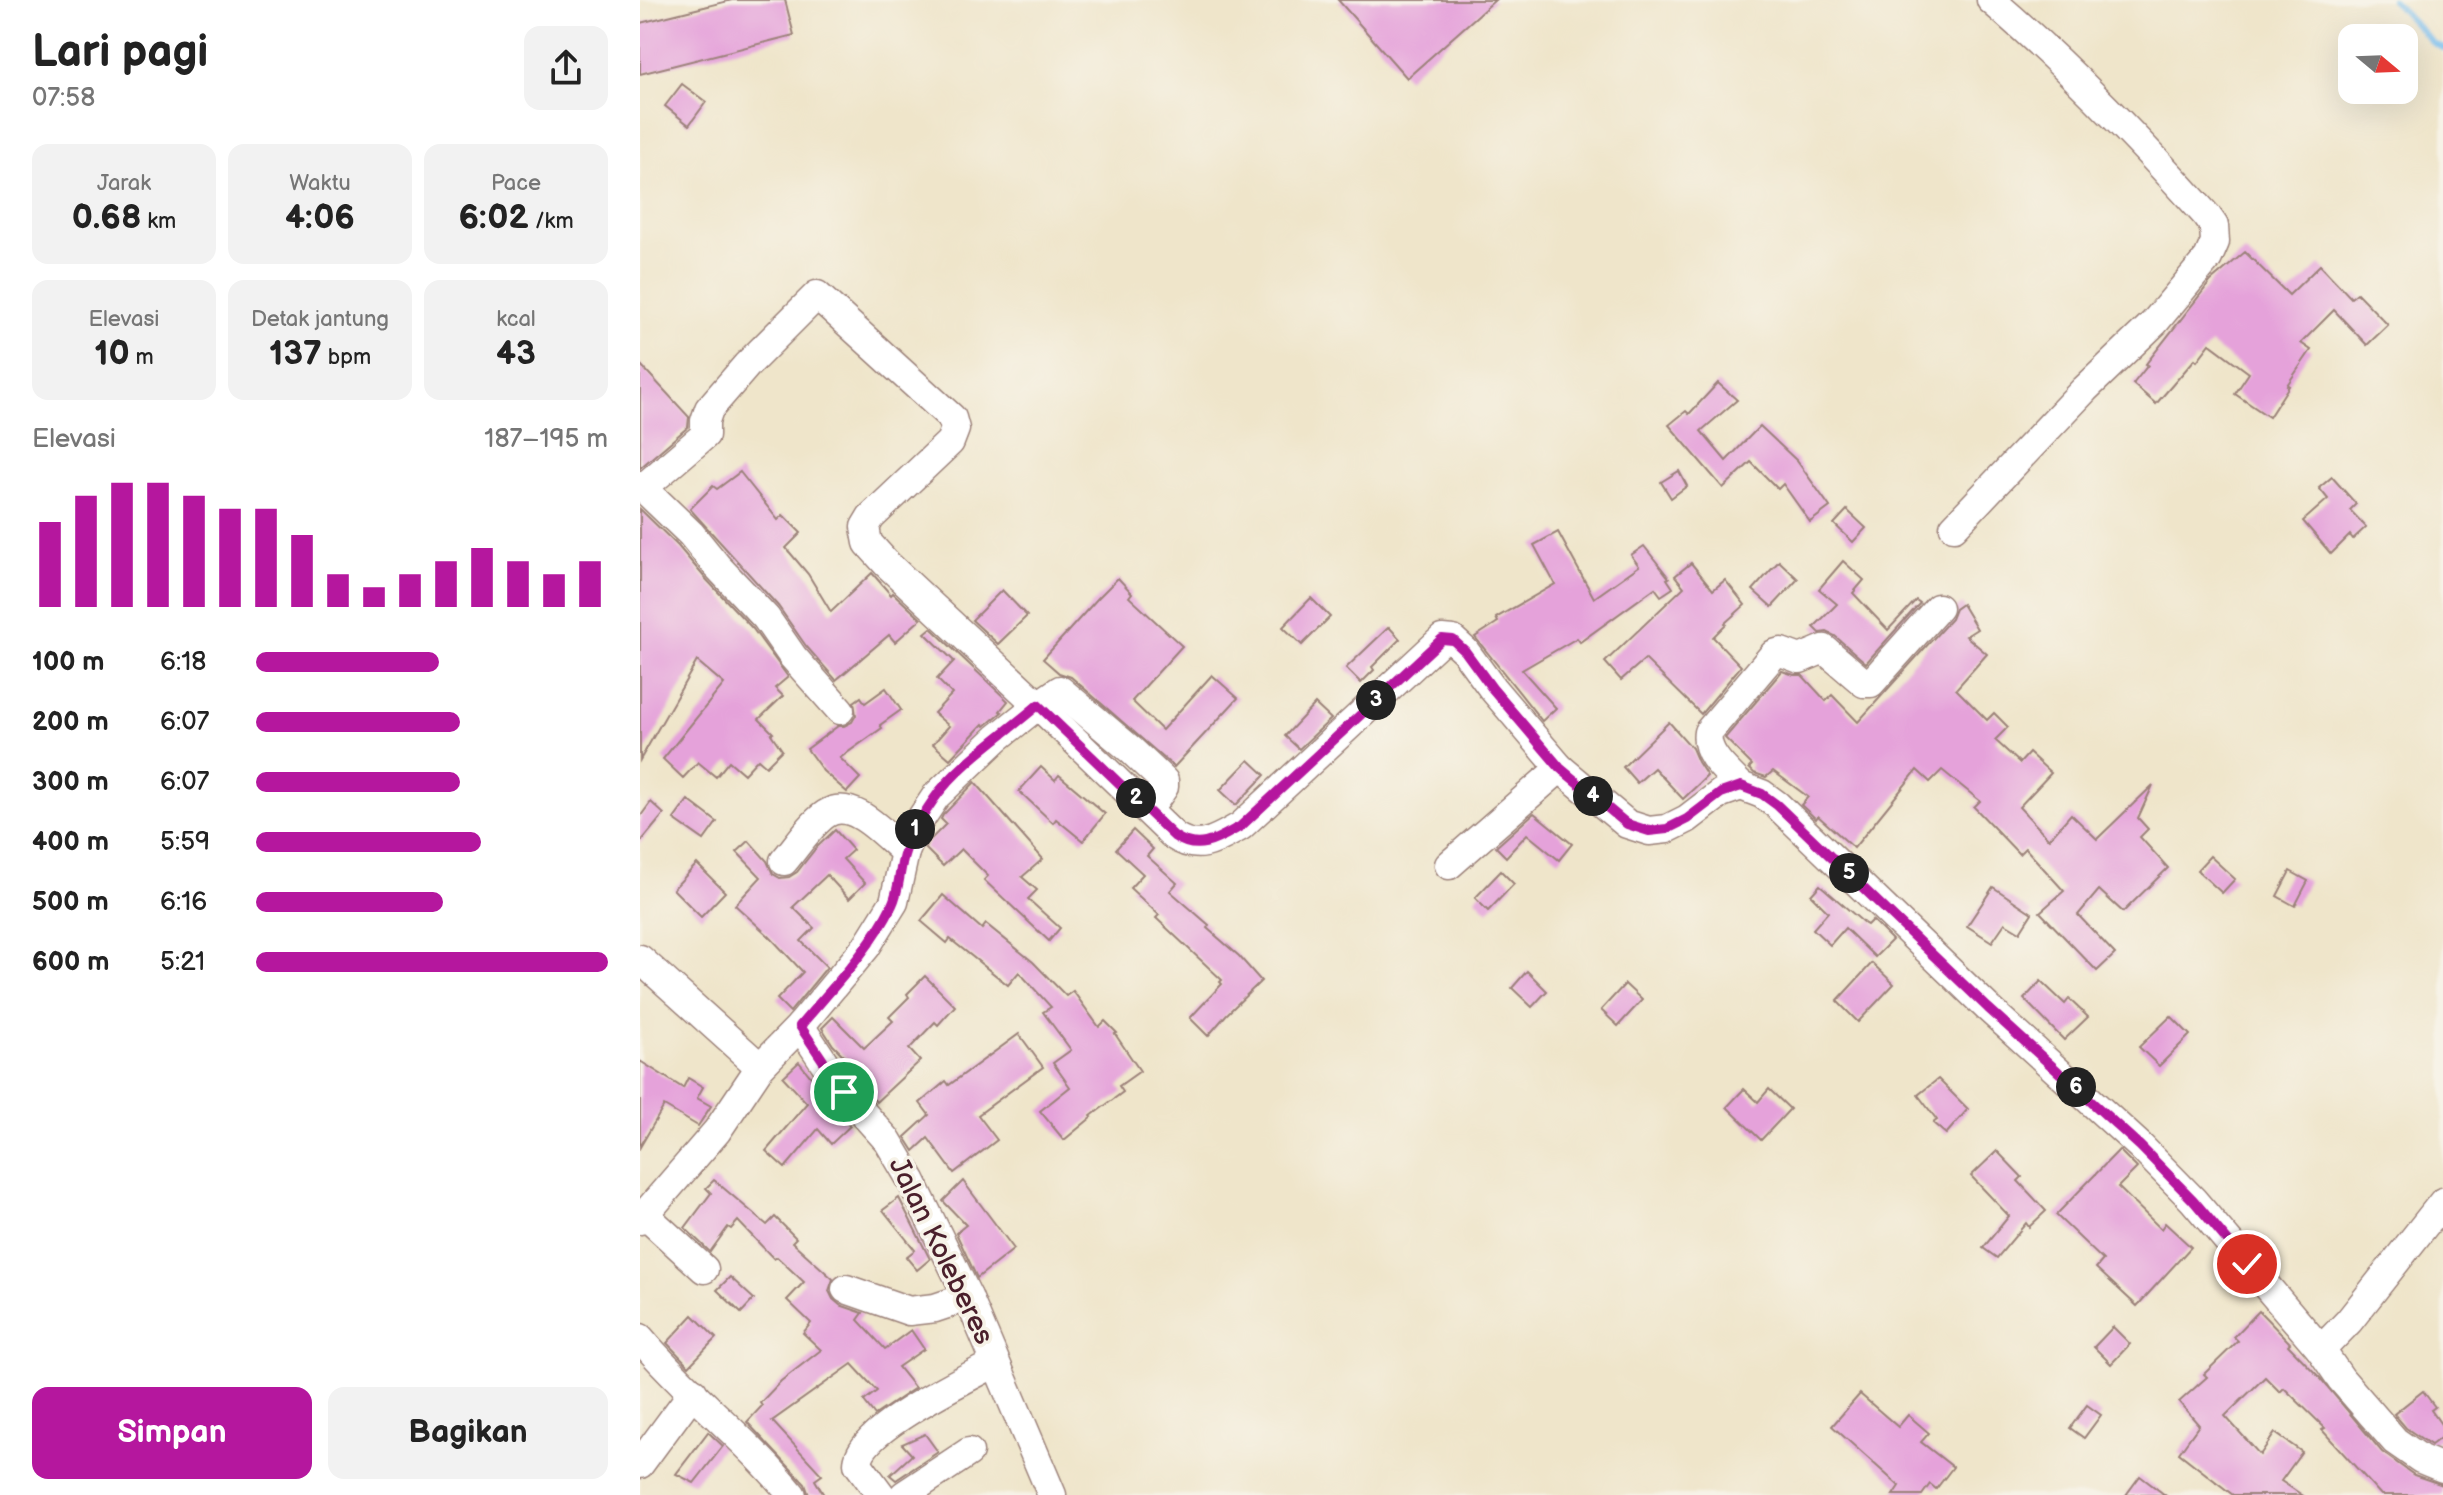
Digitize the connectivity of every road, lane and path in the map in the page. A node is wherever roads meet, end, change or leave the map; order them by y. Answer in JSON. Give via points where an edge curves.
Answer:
{"nodes":[{"id":1,"x":1991,"y":0,"type":"edge"},
{"id":2,"x":642,"y":486,"type":"edge"},
{"id":3,"x":1954,"y":527,"type":"dead end"},
{"id":4,"x":1938,"y":608,"type":"dead end"},
{"id":5,"x":1038,"y":705,"type":"junction"},
{"id":6,"x":840,"y":710,"type":"dead end"},
{"id":7,"x":1560,"y":768,"type":"junction"},
{"id":8,"x":1741,"y":786,"type":"junction"},
{"id":9,"x":905,"y":852,"type":"junction"},
{"id":10,"x":784,"y":861,"type":"dead end"},
{"id":11,"x":1449,"y":865,"type":"dead end"},
{"id":12,"x":640,"y":959,"type":"edge"},
{"id":13,"x":800,"y":1026,"type":"junction"},
{"id":14,"x":760,"y":1067,"type":"junction"},
{"id":15,"x":2443,"y":1202,"type":"edge"},
{"id":16,"x":642,"y":1218,"type":"edge"},
{"id":17,"x":704,"y":1269,"type":"dead end"},
{"id":18,"x":846,"y":1289,"type":"dead end"},
{"id":19,"x":968,"y":1297,"type":"junction"},
{"id":20,"x":640,"y":1338,"type":"edge"},
{"id":21,"x":2321,"y":1350,"type":"junction"},
{"id":22,"x":995,"y":1363,"type":"junction"},
{"id":23,"x":693,"y":1392,"type":"junction"},
{"id":24,"x":969,"y":1452,"type":"dead end"},
{"id":25,"x":640,"y":1464,"type":"edge"},
{"id":26,"x":2443,"y":1468,"type":"edge"},
{"id":27,"x":792,"y":1495,"type":"edge"},
{"id":28,"x":881,"y":1495,"type":"edge"},
{"id":29,"x":904,"y":1495,"type":"edge"},
{"id":30,"x":1052,"y":1495,"type":"edge"}],
"edges":[{"from":1,"to":3,"type":"street","via":[[2142,143],[2207,216],[2215,242],[2208,258],[2154,323]]},
{"from":2,"to":5,"type":"street","via":[[705,435],[709,409],[817,295],[952,418],[955,429],[950,442],[871,517],[865,527],[868,543]]},
{"from":2,"to":6,"type":"street","via":[[766,618]]},
{"from":4,"to":8,"type":"street","via":[[1871,683],[1864,683],[1824,649],[1800,659],[1774,654],[1708,732],[1707,745],[1714,757]]},
{"from":5,"to":7,"type":"street","via":[[1174,836],[1196,845],[1209,844],[1241,826],[1442,639],[1453,640],[1465,651]]},
{"from":5,"to":9,"type":"street","via":[[936,796]]},
{"from":7,"to":8,"type":"street","via":[[1627,824],[1649,831],[1667,829]]},
{"from":7,"to":11,"type":"street"},
{"from":8,"to":21,"type":"street","via":[[1777,805],[2140,1146]]},
{"from":9,"to":10,"type":"street","via":[[854,811],[841,809],[827,813]]},
{"from":9,"to":13,"type":"street","via":[[887,915]]},
{"from":12,"to":14,"type":"street"},
{"from":13,"to":14,"type":"street"},
{"from":13,"to":19,"type":"street","name":"Jalan Koleberes","via":[[844,1092],[888,1141]]},
{"from":14,"to":16,"type":"street","via":[[717,1131]]},
{"from":15,"to":21,"type":"street"},
{"from":16,"to":17,"type":"street"},
{"from":18,"to":19,"type":"street","via":[[909,1311]]},
{"from":19,"to":22,"type":"street","name":"Jalan Koleberes"},
{"from":20,"to":23,"type":"street"},
{"from":21,"to":26,"type":"street","via":[[2395,1441]]},
{"from":22,"to":28,"type":"street","via":[[913,1408],[870,1441],[858,1464]]},
{"from":22,"to":30,"type":"street","name":"Jalan Koleberes"},
{"from":23,"to":25,"type":"street"},
{"from":23,"to":27,"type":"street"},
{"from":24,"to":29,"type":"street"}]}
